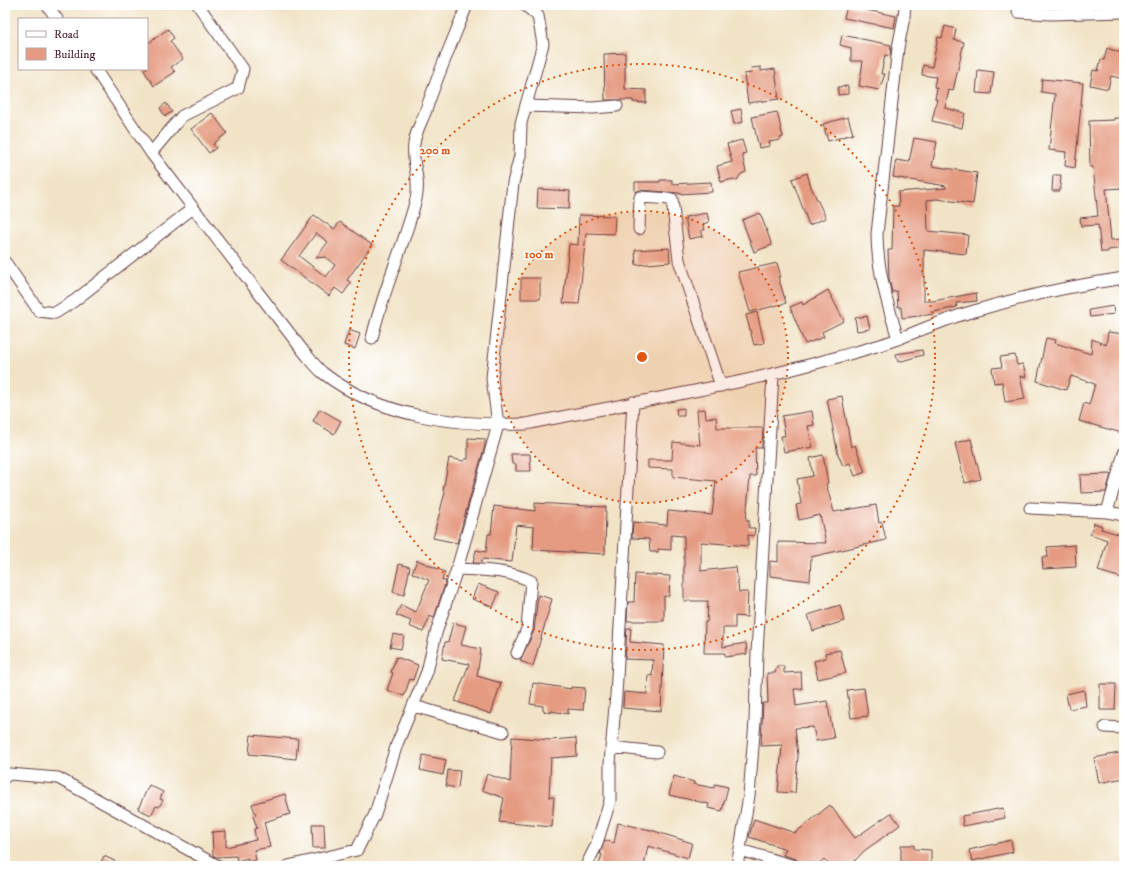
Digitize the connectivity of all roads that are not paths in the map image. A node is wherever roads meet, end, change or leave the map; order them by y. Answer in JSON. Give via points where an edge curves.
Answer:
{"nodes":[{"id":1,"x":46,"y":5,"type":"edge"},
{"id":2,"x":467,"y":5,"type":"edge"},
{"id":3,"x":525,"y":5,"type":"edge"},
{"id":4,"x":542,"y":5,"type":"edge"},
{"id":5,"x":905,"y":5,"type":"edge"},
{"id":6,"x":204,"y":7,"type":"edge"},
{"id":7,"x":1018,"y":12,"type":"dead end"},
{"id":8,"x":1124,"y":12,"type":"edge"},
{"id":9,"x":538,"y":16,"type":"junction"},
{"id":10,"x":56,"y":18,"type":"edge"},
{"id":11,"x":96,"y":70,"type":"edge"},
{"id":12,"x":526,"y":106,"type":"junction"},
{"id":13,"x":617,"y":106,"type":"dead end"},
{"id":14,"x":151,"y":153,"type":"junction"},
{"id":15,"x":193,"y":208,"type":"junction"},
{"id":16,"x":639,"y":229,"type":"dead end"},
{"id":17,"x":5,"y":262,"type":"edge"},
{"id":18,"x":1124,"y":278,"type":"edge"},
{"id":19,"x":372,"y":338,"type":"dead end"},
{"id":20,"x":898,"y":339,"type":"junction"},
{"id":21,"x":774,"y":374,"type":"junction"},
{"id":22,"x":721,"y":386,"type":"junction"},
{"id":23,"x":632,"y":402,"type":"junction"},
{"id":24,"x":498,"y":425,"type":"junction"},
{"id":25,"x":1124,"y":453,"type":"edge"},
{"id":26,"x":1030,"y":508,"type":"dead end"},
{"id":27,"x":1107,"y":512,"type":"junction"},
{"id":28,"x":1124,"y":514,"type":"edge"},
{"id":29,"x":457,"y":569,"type":"junction"},
{"id":30,"x":517,"y":653,"type":"dead end"},
{"id":31,"x":414,"y":706,"type":"junction"},
{"id":32,"x":1105,"y":727,"type":"dead end"},
{"id":33,"x":1124,"y":728,"type":"edge"},
{"id":34,"x":503,"y":732,"type":"dead end"},
{"id":35,"x":612,"y":747,"type":"junction"},
{"id":36,"x":657,"y":752,"type":"dead end"},
{"id":37,"x":5,"y":777,"type":"edge"},
{"id":38,"x":740,"y":850,"type":"junction"},
{"id":39,"x":218,"y":866,"type":"edge"},
{"id":40,"x":288,"y":866,"type":"edge"},
{"id":41,"x":586,"y":866,"type":"edge"},
{"id":42,"x":737,"y":866,"type":"edge"},
{"id":43,"x":794,"y":866,"type":"edge"}],
"edges":[{"from":1,"to":10,"type":"street"},
{"from":2,"to":19,"type":"street","via":[[432,90],[414,145],[418,176],[416,197],[406,236],[378,312]]},
{"from":3,"to":9,"type":"street"},
{"from":4,"to":9,"type":"street"},
{"from":5,"to":20,"type":"street","via":[[877,234],[882,280]]},
{"from":6,"to":14,"type":"street","via":[[243,69],[238,88],[182,116]]},
{"from":7,"to":8,"type":"street"},
{"from":9,"to":12,"type":"street","via":[[543,44]]},
{"from":11,"to":14,"type":"street"},
{"from":12,"to":13,"type":"street"},
{"from":12,"to":24,"type":"street","via":[[521,123],[520,156],[513,183],[492,378]]},
{"from":14,"to":15,"type":"street"},
{"from":15,"to":17,"type":"street","via":[[55,313],[39,311]]},
{"from":15,"to":24,"type":"street","via":[[322,372],[374,402],[407,413],[447,422]]},
{"from":16,"to":22,"type":"street","via":[[640,197],[672,200],[679,260]]},
{"from":18,"to":20,"type":"street","via":[[1075,285],[963,314]]},
{"from":20,"to":21,"type":"street"},
{"from":21,"to":22,"type":"street"},
{"from":21,"to":38,"type":"street","via":[[757,653],[756,721],[749,796]]},
{"from":22,"to":23,"type":"street"},
{"from":23,"to":24,"type":"street","via":[[526,424]]},
{"from":23,"to":35,"type":"street"},
{"from":24,"to":29,"type":"street"},
{"from":25,"to":27,"type":"street"},
{"from":26,"to":27,"type":"street"},
{"from":27,"to":28,"type":"street"},
{"from":29,"to":30,"type":"street","via":[[488,570],[518,575],[531,581],[527,629]]},
{"from":29,"to":31,"type":"street","via":[[436,633],[427,672]]},
{"from":31,"to":34,"type":"street"},
{"from":31,"to":40,"type":"street","via":[[397,744],[374,814],[357,850]]},
{"from":32,"to":33,"type":"street"},
{"from":35,"to":36,"type":"street"},
{"from":35,"to":41,"type":"street","via":[[610,801],[596,846]]},
{"from":37,"to":39,"type":"street","via":[[9,774],[58,778]]},
{"from":38,"to":42,"type":"street"},
{"from":38,"to":43,"type":"street"}]}
